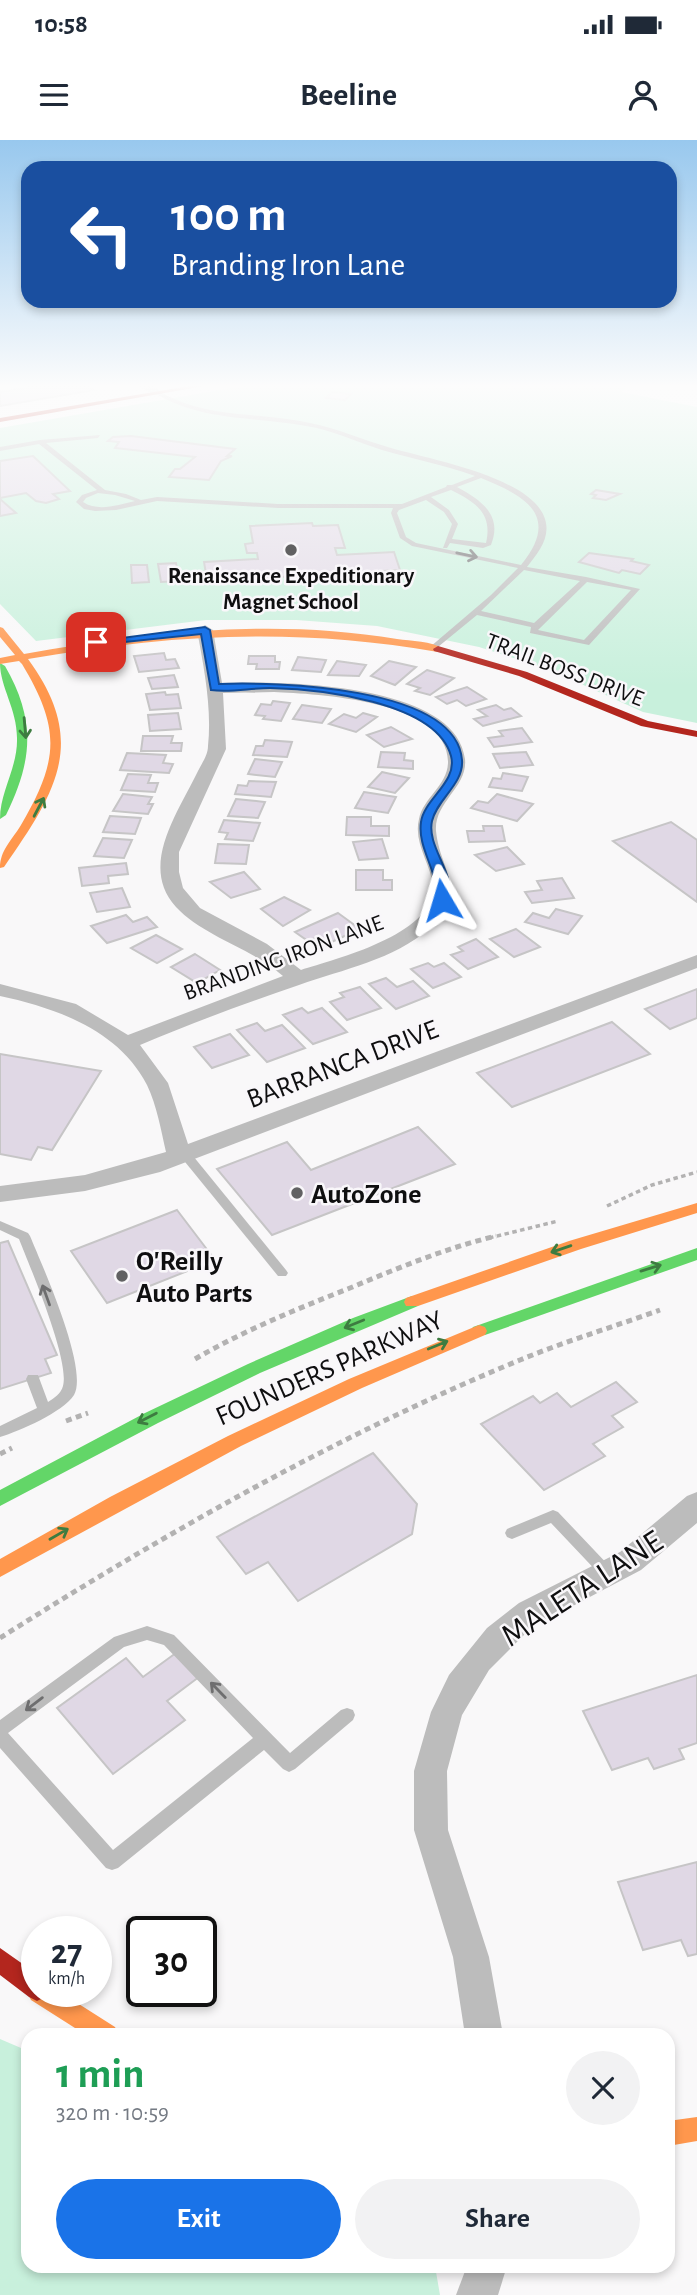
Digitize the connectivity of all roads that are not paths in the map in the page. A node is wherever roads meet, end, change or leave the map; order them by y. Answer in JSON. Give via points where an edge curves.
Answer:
{"nodes":[{"id":1,"x":97,"y":487,"type":"edge"},
{"id":2,"x":448,"y":487,"type":"edge"},
{"id":3,"x":450,"y":487,"type":"edge"},
{"id":4,"x":505,"y":487,"type":"edge"},
{"id":5,"x":104,"y":492,"type":"junction"},
{"id":6,"x":425,"y":497,"type":"junction"},
{"id":7,"x":138,"y":499,"type":"junction"},
{"id":8,"x":400,"y":506,"type":"junction"},
{"id":9,"x":449,"y":541,"type":"junction"},
{"id":10,"x":442,"y":550,"type":"junction"},
{"id":11,"x":523,"y":567,"type":"junction"},
{"id":12,"x":586,"y":579,"type":"junction"},
{"id":13,"x":474,"y":612,"type":"junction"},
{"id":14,"x":537,"y":626,"type":"junction"},
{"id":15,"x":0,"y":630,"type":"edge"},
{"id":16,"x":205,"y":630,"type":"junction"},
{"id":17,"x":433,"y":649,"type":"junction"},
{"id":18,"x":24,"y":656,"type":"junction"},
{"id":19,"x":0,"y":661,"type":"edge"},
{"id":20,"x":0,"y":666,"type":"edge"},
{"id":21,"x":215,"y":688,"type":"junction"},
{"id":22,"x":697,"y":734,"type":"edge"},
{"id":23,"x":0,"y":815,"type":"edge"},
{"id":24,"x":0,"y":864,"type":"edge"},
{"id":25,"x":697,"y":961,"type":"edge"},
{"id":26,"x":298,"y":978,"type":"junction"},
{"id":27,"x":0,"y":990,"type":"edge"},
{"id":28,"x":127,"y":1043,"type":"junction"},
{"id":29,"x":182,"y":1155,"type":"junction"},
{"id":30,"x":0,"y":1194,"type":"edge"},
{"id":31,"x":697,"y":1208,"type":"edge"},
{"id":32,"x":0,"y":1225,"type":"edge"},
{"id":33,"x":697,"y":1254,"type":"edge"},
{"id":34,"x":282,"y":1273,"type":"dead end"},
{"id":35,"x":33,"y":1379,"type":"dead end"},
{"id":36,"x":44,"y":1409,"type":"junction"},
{"id":37,"x":0,"y":1432,"type":"edge"},
{"id":38,"x":0,"y":1499,"type":"edge"},
{"id":39,"x":697,"y":1504,"type":"edge"},
{"id":40,"x":512,"y":1533,"type":"dead end"},
{"id":41,"x":0,"y":1569,"type":"edge"},
{"id":42,"x":609,"y":1574,"type":"junction"},
{"id":43,"x":347,"y":1715,"type":"dead end"},
{"id":44,"x":0,"y":1730,"type":"edge"},
{"id":45,"x":0,"y":1736,"type":"edge"},
{"id":46,"x":265,"y":1739,"type":"junction"},
{"id":47,"x":0,"y":1960,"type":"edge"},
{"id":48,"x":21,"y":1977,"type":"edge"},
{"id":49,"x":64,"y":2007,"type":"edge"},
{"id":50,"x":96,"y":2028,"type":"edge"},
{"id":51,"x":483,"y":2028,"type":"edge"},
{"id":52,"x":697,"y":2129,"type":"edge"},
{"id":53,"x":675,"y":2133,"type":"edge"},
{"id":54,"x":485,"y":2273,"type":"edge"},
{"id":55,"x":477,"y":2295,"type":"edge"}],
"edges":[{"from":1,"to":5,"type":"lane"},
{"from":2,"to":6,"type":"lane"},
{"from":3,"to":9,"type":"lane","via":[[486,510],[493,533],[489,544],[483,546]]},
{"from":4,"to":11,"type":"lane","via":[[519,494],[541,519],[543,537]]},
{"from":5,"to":7,"type":"lane"},
{"from":5,"to":7,"type":"lane","via":[[85,495],[79,502],[99,510]]},
{"from":6,"to":8,"type":"lane"},
{"from":6,"to":9,"type":"lane","via":[[452,517],[455,524]]},
{"from":7,"to":8,"type":"lane"},
{"from":8,"to":10,"type":"lane","via":[[394,513],[405,541]]},
{"from":9,"to":10,"type":"lane"},
{"from":10,"to":11,"type":"lane","one_way":true},
{"from":11,"to":12,"type":"lane"},
{"from":11,"to":13,"type":"lane"},
{"from":12,"to":14,"type":"lane"},
{"from":12,"to":14,"type":"lane","via":[[636,589],[586,643],[533,631]]},
{"from":13,"to":14,"type":"lane"},
{"from":13,"to":17,"type":"lane"},
{"from":15,"to":18,"type":"main road"},
{"from":16,"to":17,"type":"main road","name":"TRAIL BOSS DRIVE","via":[[323,632]]},
{"from":16,"to":18,"type":"main road","name":"TRAIL BOSS DRIVE"},
{"from":16,"to":21,"type":"street"},
{"from":17,"to":22,"type":"main road","name":"TRAIL BOSS DRIVE","via":[[530,675],[633,720]]},
{"from":18,"to":19,"type":"main road","name":"TRAIL BOSS DRIVE"},
{"from":24,"to":18,"type":"main road","one_way":true,"via":[[40,805],[57,753],[54,707],[43,681]]},
{"from":20,"to":23,"type":"main road","one_way":true,"via":[[20,700],[26,737],[20,773]]},
{"from":21,"to":26,"type":"street","via":[[217,749],[170,852],[171,884],[189,910],[209,925],[275,958]]},
{"from":21,"to":26,"type":"street","name":"BRANDING IRON LANE","via":[[270,685],[375,698],[431,722],[444,733],[457,756],[457,771],[426,820],[444,889],[435,913],[378,951]]},
{"from":25,"to":29,"type":"street","name":"BARRANCA DRIVE"},
{"from":26,"to":28,"type":"street","name":"BRANDING IRON LANE"},
{"from":27,"to":28,"type":"street","via":[[97,1021]]},
{"from":28,"to":29,"type":"street","via":[[158,1086]]},
{"from":29,"to":30,"type":"street","name":"BARRANCA DRIVE","via":[[85,1183]]},
{"from":29,"to":34,"type":"lane"},
{"from":31,"to":38,"type":"main road","name":"FOUNDERS PARKWAY","one_way":true,"via":[[590,1239],[350,1326],[143,1420]]},
{"from":36,"to":32,"type":"lane","one_way":true,"via":[[64,1399],[72,1388],[70,1359],[24,1236]]},
{"from":41,"to":33,"type":"main road","name":"FOUNDERS PARKWAY","one_way":true,"via":[[250,1429],[381,1368],[510,1316]]},
{"from":35,"to":36,"type":"lane"},
{"from":36,"to":37,"type":"lane"},
{"from":39,"to":42,"type":"street","name":"MALETA LANE","via":[[649,1547]]},
{"from":40,"to":42,"type":"lane","via":[[553,1516]]},
{"from":42,"to":51,"type":"street","name":"MALETA LANE","via":[[522,1617],[495,1639],[448,1708],[436,1742],[427,1801],[431,1831],[469,1950]]},
{"from":43,"to":46,"type":"lane","via":[[289,1764]]},
{"from":46,"to":44,"type":"lane","one_way":true,"via":[[169,1640],[147,1633],[119,1642]]},
{"from":45,"to":46,"type":"lane","via":[[112,1862]]},
{"from":47,"to":48,"type":"main road"},
{"from":49,"to":50,"type":"main road"},
{"from":52,"to":53,"type":"main road"},
{"from":54,"to":55,"type":"street"}]}
